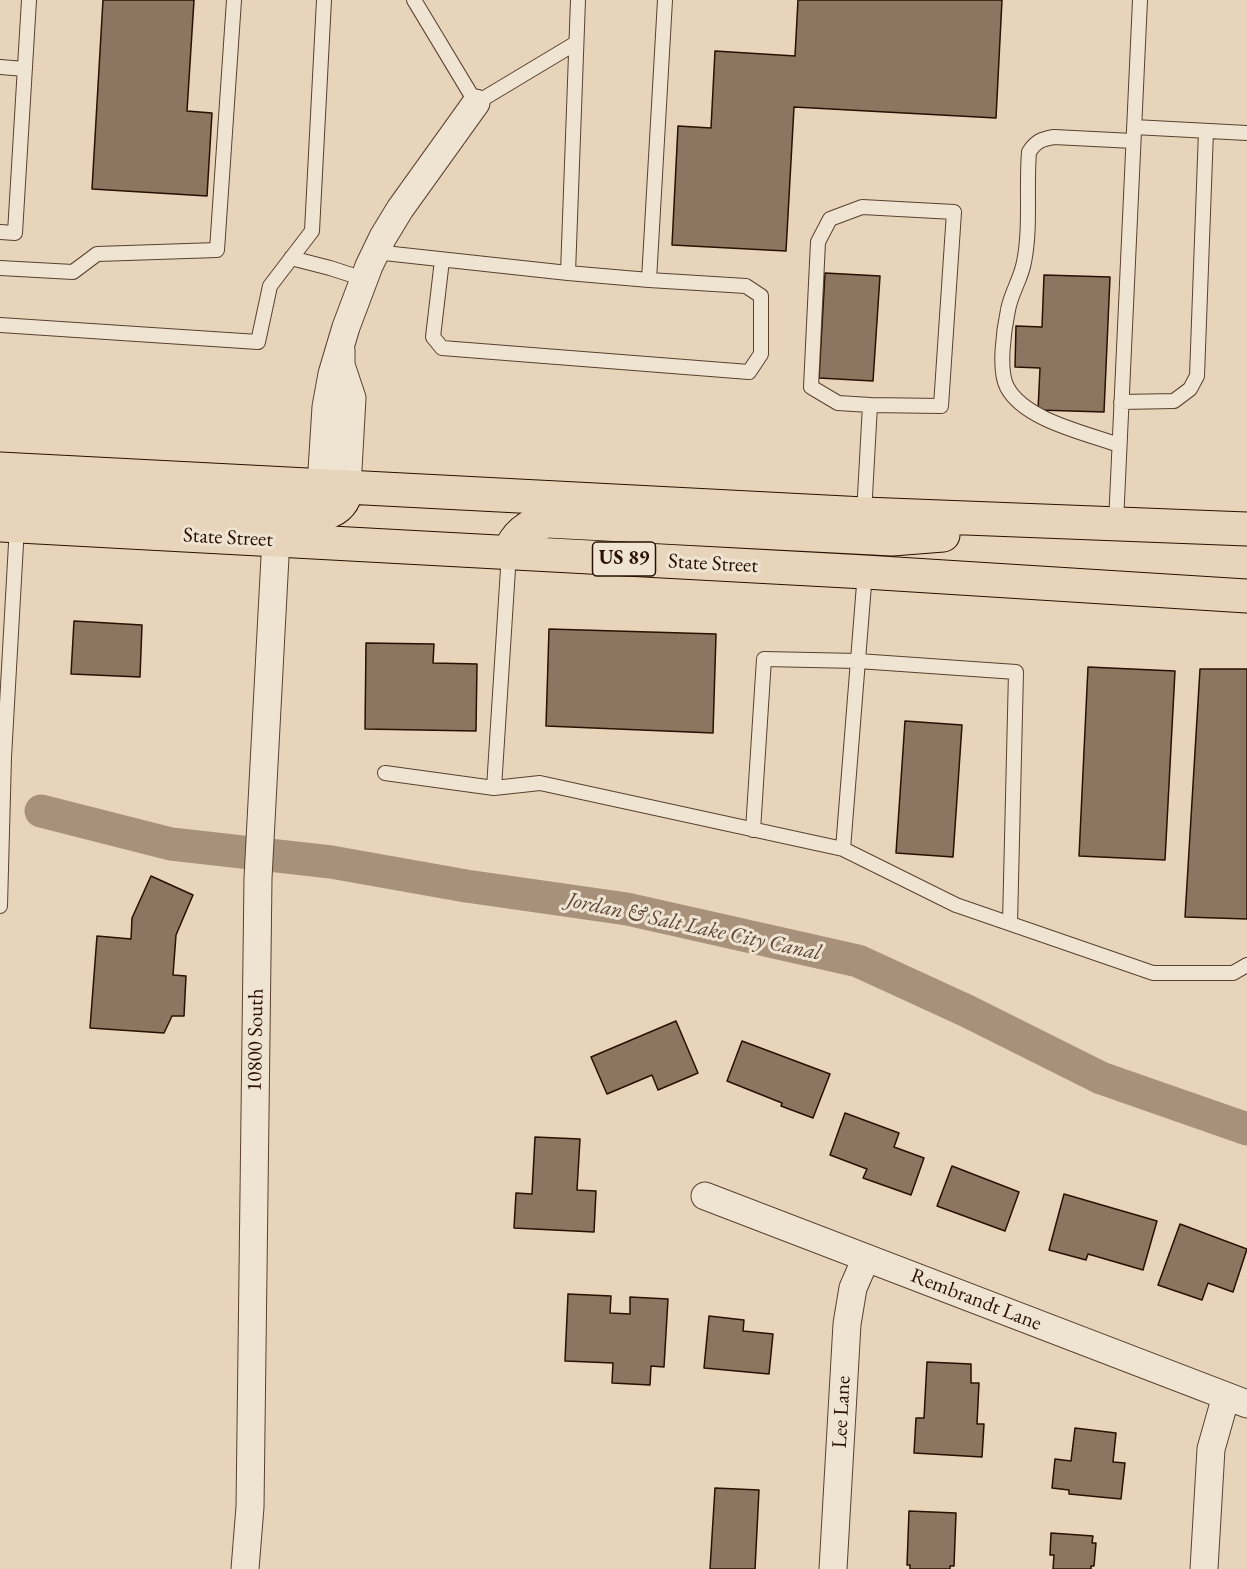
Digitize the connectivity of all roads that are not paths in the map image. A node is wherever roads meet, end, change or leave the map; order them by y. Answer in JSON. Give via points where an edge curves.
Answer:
{"nodes":[{"id":1,"x":29,"y":0,"type":"edge"},
{"id":2,"x":234,"y":0,"type":"edge"},
{"id":3,"x":324,"y":0,"type":"edge"},
{"id":4,"x":414,"y":0,"type":"edge"},
{"id":5,"x":578,"y":0,"type":"edge"},
{"id":6,"x":665,"y":0,"type":"edge"},
{"id":7,"x":1140,"y":0,"type":"edge"},
{"id":8,"x":576,"y":43,"type":"junction"},
{"id":9,"x":0,"y":67,"type":"edge"},
{"id":10,"x":25,"y":69,"type":"junction"},
{"id":11,"x":476,"y":103,"type":"junction"},
{"id":12,"x":1206,"y":130,"type":"junction"},
{"id":13,"x":1247,"y":133,"type":"edge"},
{"id":14,"x":1134,"y":134,"type":"junction"},
{"id":15,"x":0,"y":232,"type":"edge"},
{"id":16,"x":375,"y":252,"type":"junction"},
{"id":17,"x":291,"y":258,"type":"junction"},
{"id":18,"x":442,"y":260,"type":"junction"},
{"id":19,"x":0,"y":267,"type":"edge"},
{"id":20,"x":568,"y":273,"type":"junction"},
{"id":21,"x":364,"y":279,"type":"junction"},
{"id":22,"x":649,"y":280,"type":"junction"},
{"id":23,"x":0,"y":325,"type":"edge"},
{"id":24,"x":1121,"y":402,"type":"junction"},
{"id":25,"x":870,"y":405,"type":"junction"},
{"id":26,"x":1119,"y":445,"type":"junction"},
{"id":27,"x":0,"y":469,"type":"edge"},
{"id":28,"x":334,"y":486,"type":"junction"},
{"id":29,"x":0,"y":498,"type":"edge"},
{"id":30,"x":864,"y":514,"type":"junction"},
{"id":31,"x":1018,"y":519,"type":"junction"},
{"id":32,"x":1116,"y":523,"type":"junction"},
{"id":33,"x":9,"y":526,"type":"edge"},
{"id":34,"x":276,"y":526,"type":"junction"},
{"id":35,"x":1247,"y":529,"type":"edge"},
{"id":36,"x":509,"y":553,"type":"junction"},
{"id":37,"x":866,"y":572,"type":"junction"},
{"id":38,"x":1247,"y":596,"type":"edge"},
{"id":39,"x":858,"y":660,"type":"junction"},
{"id":40,"x":2,"y":757,"type":"edge"},
{"id":41,"x":385,"y":773,"type":"dead end"},
{"id":42,"x":494,"y":788,"type":"junction"},
{"id":43,"x":753,"y":830,"type":"junction"},
{"id":44,"x":1,"y":842,"type":"edge"},
{"id":45,"x":843,"y":849,"type":"junction"},
{"id":46,"x":0,"y":906,"type":"edge"},
{"id":47,"x":1010,"y":924,"type":"junction"},
{"id":48,"x":1247,"y":964,"type":"edge"},
{"id":49,"x":705,"y":1196,"type":"dead end"},
{"id":50,"x":866,"y":1258,"type":"junction"},
{"id":51,"x":1237,"y":1400,"type":"edge"},
{"id":52,"x":245,"y":1569,"type":"edge"},
{"id":53,"x":833,"y":1569,"type":"edge"},
{"id":54,"x":1204,"y":1569,"type":"edge"}],
"edges":[{"from":1,"to":10,"type":"lane"},
{"from":2,"to":19,"type":"lane","via":[[217,250],[97,254],[74,272]]},
{"from":3,"to":17,"type":"lane","via":[[312,231]]},
{"from":4,"to":11,"type":"lane"},
{"from":5,"to":8,"type":"lane"},
{"from":6,"to":22,"type":"lane"},
{"from":7,"to":14,"type":"lane"},
{"from":8,"to":11,"type":"lane"},
{"from":8,"to":20,"type":"lane"},
{"from":9,"to":10,"type":"lane"},
{"from":10,"to":15,"type":"lane","via":[[15,232]]},
{"from":11,"to":16,"type":"street","via":[[400,209]]},
{"from":12,"to":13,"type":"lane"},
{"from":12,"to":14,"type":"lane"},
{"from":12,"to":24,"type":"lane","via":[[1197,376],[1190,389],[1174,401]]},
{"from":14,"to":24,"type":"lane"},
{"from":14,"to":26,"type":"lane","via":[[1045,138],[1029,152],[1024,261],[1003,339],[1004,377],[1017,400],[1054,422]]},
{"from":16,"to":18,"type":"lane"},
{"from":16,"to":21,"type":"street"},
{"from":17,"to":21,"type":"lane"},
{"from":17,"to":23,"type":"lane","via":[[270,286],[258,342]]},
{"from":18,"to":20,"type":"lane"},
{"from":18,"to":22,"type":"lane","via":[[433,337],[442,348],[749,372],[761,354],[761,296],[746,286]]},
{"from":20,"to":22,"type":"lane"},
{"from":21,"to":28,"type":"street","via":[[341,343],[341,365],[352,398]]},
{"from":24,"to":26,"type":"lane"},
{"from":25,"to":25,"type":"lane","via":[[941,406],[954,212],[862,207],[830,219],[819,242],[811,387],[838,403]]},
{"from":25,"to":30,"type":"lane"},
{"from":26,"to":32,"type":"lane"},
{"from":27,"to":28,"type":"main road"},
{"from":28,"to":30,"type":"main road"},
{"from":28,"to":34,"type":"main road","via":[[343,501],[332,511]]},
{"from":29,"to":34,"type":"main road"},
{"from":30,"to":31,"type":"main road"},
{"from":31,"to":32,"type":"main road"},
{"from":31,"to":36,"type":"main road","via":[[976,530],[892,539],[547,521],[526,529]]},
{"from":32,"to":35,"type":"main road"},
{"from":33,"to":34,"type":"main road","name":"State Street","number":"US 89"},
{"from":33,"to":40,"type":"lane"},
{"from":34,"to":36,"type":"main road","name":"State Street","number":"US 89"},
{"from":34,"to":52,"type":"street","name":"10800 South","via":[[258,878],[250,1507]]},
{"from":36,"to":37,"type":"main road","name":"State Street","number":"US 89"},
{"from":36,"to":42,"type":"lane"},
{"from":37,"to":38,"type":"main road","name":"State Street","number":"US 89"},
{"from":37,"to":39,"type":"lane"},
{"from":39,"to":43,"type":"lane","via":[[764,659]]},
{"from":39,"to":45,"type":"lane"},
{"from":39,"to":47,"type":"lane","via":[[1016,672]]},
{"from":40,"to":44,"type":"lane"},
{"from":41,"to":42,"type":"lane"},
{"from":42,"to":43,"type":"lane","via":[[540,783]]},
{"from":43,"to":45,"type":"lane"},
{"from":44,"to":46,"type":"lane"},
{"from":45,"to":47,"type":"lane","via":[[956,905]]},
{"from":47,"to":48,"type":"lane","via":[[1153,973],[1233,973]]},
{"from":49,"to":50,"type":"street","name":"Rembrandt Lane"},
{"from":50,"to":51,"type":"street","name":"Rembrandt Lane"},
{"from":50,"to":53,"type":"street","name":"Lee Lane","via":[[853,1288],[847,1324]]},
{"from":51,"to":54,"type":"street","via":[[1210,1449]]}]}
